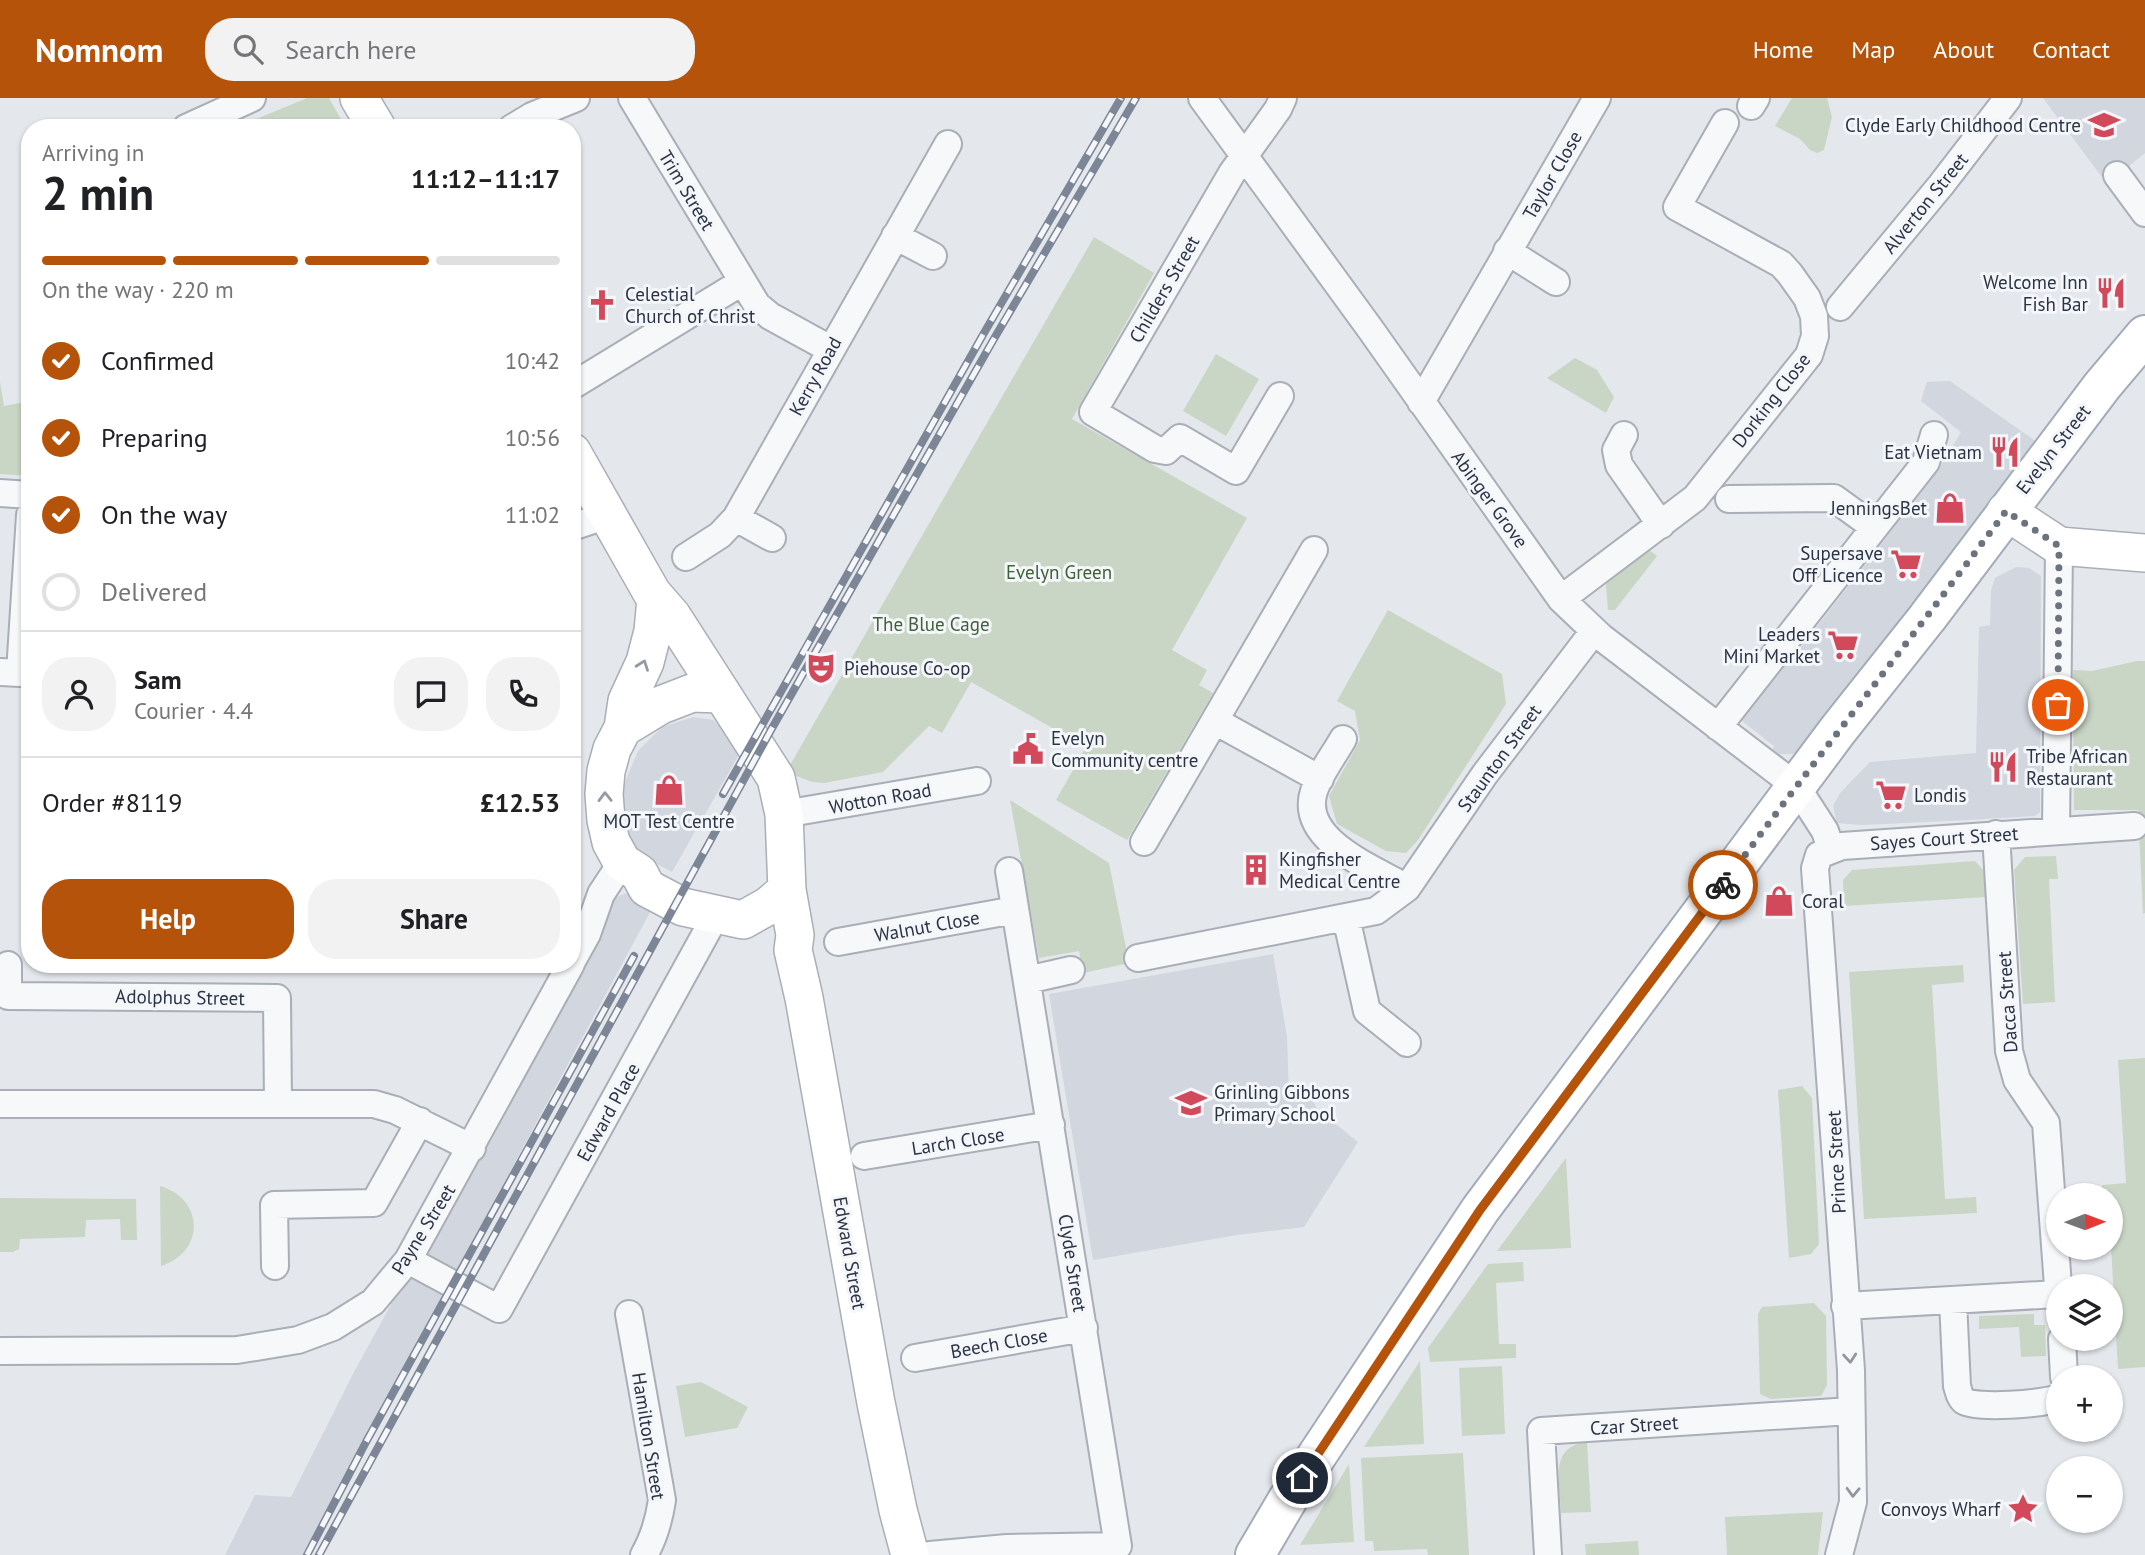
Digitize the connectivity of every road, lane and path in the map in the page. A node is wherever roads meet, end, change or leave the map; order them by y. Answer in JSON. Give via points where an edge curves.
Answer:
{"nodes":[{"id":1,"x":252,"y":98,"type":"edge"},
{"id":2,"x":359,"y":98,"type":"edge"},
{"id":3,"x":576,"y":98,"type":"edge"},
{"id":4,"x":632,"y":98,"type":"edge"},
{"id":5,"x":1202,"y":98,"type":"edge"},
{"id":6,"x":1283,"y":98,"type":"edge"},
{"id":7,"x":1597,"y":98,"type":"edge"},
{"id":8,"x":2008,"y":98,"type":"edge"},
{"id":9,"x":206,"y":119,"type":"edge"},
{"id":10,"x":372,"y":119,"type":"edge"},
{"id":11,"x":527,"y":119,"type":"edge"},
{"id":12,"x":1726,"y":123,"type":"dead end"},
{"id":13,"x":948,"y":144,"type":"dead end"},
{"id":14,"x":1245,"y":156,"type":"junction"},
{"id":15,"x":2118,"y":176,"type":"dead end"},
{"id":16,"x":2145,"y":213,"type":"edge"},
{"id":17,"x":895,"y":236,"type":"junction"},
{"id":18,"x":1507,"y":251,"type":"junction"},
{"id":19,"x":933,"y":256,"type":"dead end"},
{"id":20,"x":742,"y":282,"type":"junction"},
{"id":21,"x":1556,"y":282,"type":"dead end"},
{"id":22,"x":1840,"y":307,"type":"dead end"},
{"id":23,"x":2145,"y":335,"type":"edge"},
{"id":24,"x":830,"y":349,"type":"junction"},
{"id":25,"x":581,"y":380,"type":"edge"},
{"id":26,"x":1280,"y":396,"type":"dead end"},
{"id":27,"x":1421,"y":402,"type":"junction"},
{"id":28,"x":1624,"y":435,"type":"dead end"},
{"id":29,"x":1934,"y":435,"type":"dead end"},
{"id":30,"x":581,"y":468,"type":"edge"},
{"id":31,"x":0,"y":493,"type":"edge"},
{"id":32,"x":21,"y":494,"type":"edge"},
{"id":33,"x":1729,"y":499,"type":"dead end"},
{"id":34,"x":2006,"y":511,"type":"junction"},
{"id":35,"x":608,"y":515,"type":"junction"},
{"id":36,"x":736,"y":517,"type":"junction"},
{"id":37,"x":581,"y":524,"type":"edge"},
{"id":38,"x":1661,"y":524,"type":"junction"},
{"id":39,"x":1874,"y":527,"type":"junction"},
{"id":40,"x":772,"y":538,"type":"dead end"},
{"id":41,"x":2059,"y":546,"type":"junction"},
{"id":42,"x":1314,"y":550,"type":"dead end"},
{"id":43,"x":2145,"y":553,"type":"edge"},
{"id":44,"x":686,"y":557,"type":"dead end"},
{"id":45,"x":656,"y":599,"type":"junction"},
{"id":46,"x":1561,"y":599,"type":"junction"},
{"id":47,"x":1594,"y":631,"type":"junction"},
{"id":48,"x":21,"y":657,"type":"edge"},
{"id":49,"x":0,"y":672,"type":"edge"},
{"id":50,"x":720,"y":694,"type":"junction"},
{"id":51,"x":1215,"y":720,"type":"junction"},
{"id":52,"x":1718,"y":727,"type":"junction"},
{"id":53,"x":623,"y":728,"type":"junction"},
{"id":54,"x":1343,"y":739,"type":"dead end"},
{"id":55,"x":1320,"y":779,"type":"junction"},
{"id":56,"x":977,"y":781,"type":"dead end"},
{"id":57,"x":1796,"y":786,"type":"junction"},
{"id":58,"x":784,"y":814,"type":"junction"},
{"id":59,"x":2134,"y":826,"type":"dead end"},
{"id":60,"x":2056,"y":831,"type":"junction"},
{"id":61,"x":1996,"y":834,"type":"junction"},
{"id":62,"x":1144,"y":842,"type":"dead end"},
{"id":63,"x":1831,"y":849,"type":"junction"},
{"id":64,"x":630,"y":867,"type":"junction"},
{"id":65,"x":1009,"y":872,"type":"dead end"},
{"id":66,"x":1407,"y":888,"type":"junction"},
{"id":67,"x":787,"y":890,"type":"junction"},
{"id":68,"x":1015,"y":910,"type":"junction"},
{"id":69,"x":721,"y":915,"type":"junction"},
{"id":70,"x":1346,"y":917,"type":"junction"},
{"id":71,"x":838,"y":942,"type":"dead end"},
{"id":72,"x":581,"y":945,"type":"edge"},
{"id":73,"x":793,"y":950,"type":"junction"},
{"id":74,"x":1138,"y":958,"type":"dead end"},
{"id":75,"x":8,"y":964,"type":"dead end"},
{"id":76,"x":1071,"y":971,"type":"dead end"},
{"id":77,"x":566,"y":973,"type":"edge"},
{"id":78,"x":1027,"y":980,"type":"junction"},
{"id":79,"x":1407,"y":1043,"type":"dead end"},
{"id":80,"x":0,"y":1104,"type":"edge"},
{"id":81,"x":278,"y":1104,"type":"junction"},
{"id":82,"x":420,"y":1121,"type":"junction"},
{"id":83,"x":1051,"y":1125,"type":"junction"},
{"id":84,"x":472,"y":1148,"type":"junction"},
{"id":85,"x":864,"y":1156,"type":"dead end"},
{"id":86,"x":408,"y":1260,"type":"junction"},
{"id":87,"x":275,"y":1266,"type":"dead end"},
{"id":88,"x":2057,"y":1274,"type":"edge"},
{"id":89,"x":2046,"y":1295,"type":"edge"},
{"id":90,"x":1953,"y":1301,"type":"junction"},
{"id":91,"x":1845,"y":1306,"type":"junction"},
{"id":92,"x":629,"y":1314,"type":"dead end"},
{"id":93,"x":1084,"y":1328,"type":"junction"},
{"id":94,"x":0,"y":1351,"type":"edge"},
{"id":95,"x":915,"y":1358,"type":"dead end"},
{"id":96,"x":2046,"y":1401,"type":"edge"},
{"id":97,"x":1851,"y":1411,"type":"junction"},
{"id":98,"x":1007,"y":1552,"type":"edge"},
{"id":99,"x":643,"y":1555,"type":"edge"},
{"id":100,"x":910,"y":1555,"type":"edge"},
{"id":101,"x":930,"y":1555,"type":"edge"},
{"id":102,"x":1255,"y":1555,"type":"edge"},
{"id":103,"x":1548,"y":1555,"type":"edge"},
{"id":104,"x":1839,"y":1555,"type":"edge"}],
"edges":[{"from":1,"to":9,"type":"street"},
{"from":2,"to":10,"type":"street"},
{"from":3,"to":11,"type":"street"},
{"from":4,"to":20,"type":"street","name":"Trim Street"},
{"from":5,"to":14,"type":"street","name":"Abinger Grove"},
{"from":6,"to":14,"type":"street","name":"Childers Street"},
{"from":7,"to":18,"type":"street","name":"Taylor Close"},
{"from":8,"to":22,"type":"street","name":"Alverton Street"},
{"from":12,"to":38,"type":"street","name":"Dorking Close","via":[[1677,207],[1781,264],[1807,298],[1815,336],[1809,355],[1695,499]]},
{"from":13,"to":17,"type":"street","name":"Kerry Road"},
{"from":14,"to":26,"type":"street","name":"Childers Street","via":[[1093,412],[1155,449],[1166,451],[1180,438],[1236,471]]},
{"from":14,"to":27,"type":"street","name":"Abinger Grove"},
{"from":15,"to":16,"type":"street"},
{"from":17,"to":19,"type":"street"},
{"from":17,"to":24,"type":"street","name":"Kerry Road"},
{"from":18,"to":21,"type":"street"},
{"from":18,"to":27,"type":"street","name":"Taylor Close"},
{"from":20,"to":24,"type":"street","name":"Trim Street","via":[[770,316]]},
{"from":20,"to":25,"type":"street"},
{"from":23,"to":34,"type":"main road","name":"Evelyn Street"},
{"from":24,"to":36,"type":"street","name":"Kerry Road"},
{"from":27,"to":46,"type":"street","name":"Abinger Grove"},
{"from":28,"to":38,"type":"street","via":[[1616,450],[1619,465]]},
{"from":29,"to":39,"type":"street","via":[[1926,462]]},
{"from":30,"to":35,"type":"street","name":"Edward Street"},
{"from":31,"to":32,"type":"street"},
{"from":33,"to":39,"type":"street","via":[[1834,498]]},
{"from":34,"to":41,"type":"street"},
{"from":34,"to":57,"type":"main road","name":"Evelyn Street"},
{"from":35,"to":37,"type":"street"},
{"from":35,"to":45,"type":"street","name":"Edward Street"},
{"from":36,"to":40,"type":"street"},
{"from":36,"to":44,"type":"street","name":"Kerry Road","via":[[720,535]]},
{"from":38,"to":46,"type":"street","name":"Dorking Close"},
{"from":39,"to":52,"type":"street"},
{"from":41,"to":43,"type":"street"},
{"from":41,"to":60,"type":"street"},
{"from":42,"to":51,"type":"street"},
{"from":45,"to":50,"type":"street","name":"Edward Street","via":[[672,616]]},
{"from":53,"to":45,"type":"street","one_way":true,"via":[[627,701],[645,662]]},
{"from":46,"to":47,"type":"street","name":"Abinger Grove"},
{"from":47,"to":52,"type":"street","name":"Abinger Grove"},
{"from":47,"to":66,"type":"street","name":"Staunton Street","via":[[1485,774]]},
{"from":48,"to":49,"type":"street","via":[[20,673]]},
{"from":50,"to":53,"type":"street","via":[[692,693]]},
{"from":50,"to":58,"type":"street","name":"Edward Street","via":[[771,769]]},
{"from":51,"to":55,"type":"street"},
{"from":51,"to":62,"type":"street"},
{"from":52,"to":57,"type":"street","name":"Abinger Grove"},
{"from":64,"to":53,"type":"street","one_way":true,"via":[[611,842],[604,794],[612,749]]},
{"from":54,"to":55,"type":"street"},
{"from":55,"to":66,"type":"street","via":[[1313,793],[1312,814],[1319,831],[1332,844]]},
{"from":56,"to":58,"type":"street","name":"Wotton Road"},
{"from":57,"to":63,"type":"street"},
{"from":57,"to":102,"type":"main road","name":"Evelyn Street","via":[[1480,1210]]},
{"from":58,"to":67,"type":"street","name":"Edward Street"},
{"from":59,"to":60,"type":"street","name":"Sayes Court Street"},
{"from":60,"to":61,"type":"street","name":"Sayes Court Street"},
{"from":61,"to":63,"type":"street","name":"Sayes Court Street"},
{"from":61,"to":88,"type":"street","name":"Dacca Street","via":[[2009,1051],[2017,1080],[2046,1124]]},
{"from":63,"to":91,"type":"street","name":"Prince Street","via":[[1819,855],[1815,869]]},
{"from":64,"to":69,"type":"street","via":[[657,873]]},
{"from":64,"to":72,"type":"street","name":"Payne Street","via":[[601,894]]},
{"from":65,"to":68,"type":"street","name":"Clyde Street"},
{"from":66,"to":70,"type":"street","name":"Staunton Street","via":[[1376,911]]},
{"from":67,"to":69,"type":"street","via":[[768,906]]},
{"from":67,"to":73,"type":"street","name":"Edward Street"},
{"from":68,"to":71,"type":"street","name":"Walnut Close"},
{"from":68,"to":78,"type":"street","name":"Clyde Street"},
{"from":69,"to":73,"type":"street"},
{"from":69,"to":86,"type":"street","name":"Edward Place","via":[[499,1309]]},
{"from":70,"to":74,"type":"street","name":"Staunton Street"},
{"from":70,"to":79,"type":"street","via":[[1367,1011]]},
{"from":73,"to":100,"type":"street","name":"Edward Street","via":[[876,1403]]},
{"from":75,"to":81,"type":"street","name":"Adolphus Street","via":[[8,996],[278,998]]},
{"from":76,"to":78,"type":"street"},
{"from":77,"to":84,"type":"street","name":"Payne Street"},
{"from":78,"to":83,"type":"street","name":"Clyde Street"},
{"from":80,"to":81,"type":"street"},
{"from":81,"to":82,"type":"street","via":[[374,1104]]},
{"from":82,"to":84,"type":"street"},
{"from":82,"to":87,"type":"street","via":[[374,1203],[274,1205]]},
{"from":83,"to":85,"type":"street","name":"Larch Close"},
{"from":83,"to":93,"type":"street","name":"Clyde Street"},
{"from":84,"to":86,"type":"street","name":"Payne Street"},
{"from":86,"to":94,"type":"street","name":"Payne Street","via":[[373,1302],[333,1327],[298,1340],[237,1350]]},
{"from":89,"to":90,"type":"street"},
{"from":90,"to":91,"type":"street"},
{"from":90,"to":96,"type":"street","via":[[1959,1396],[1979,1405]]},
{"from":91,"to":97,"type":"street","name":"Prince Street","one_way":true},
{"from":92,"to":99,"type":"street","name":"Hamilton Street","via":[[662,1500],[659,1522]]},
{"from":93,"to":95,"type":"street","name":"Beech Close"},
{"from":93,"to":98,"type":"street","name":"Clyde Street","via":[[1118,1546]]},
{"from":97,"to":103,"type":"street","name":"Czar Street","via":[[1541,1431]]},
{"from":97,"to":104,"type":"street","name":"Prince Street","one_way":true,"via":[[1853,1502]]},
{"from":98,"to":101,"type":"street"}]}
